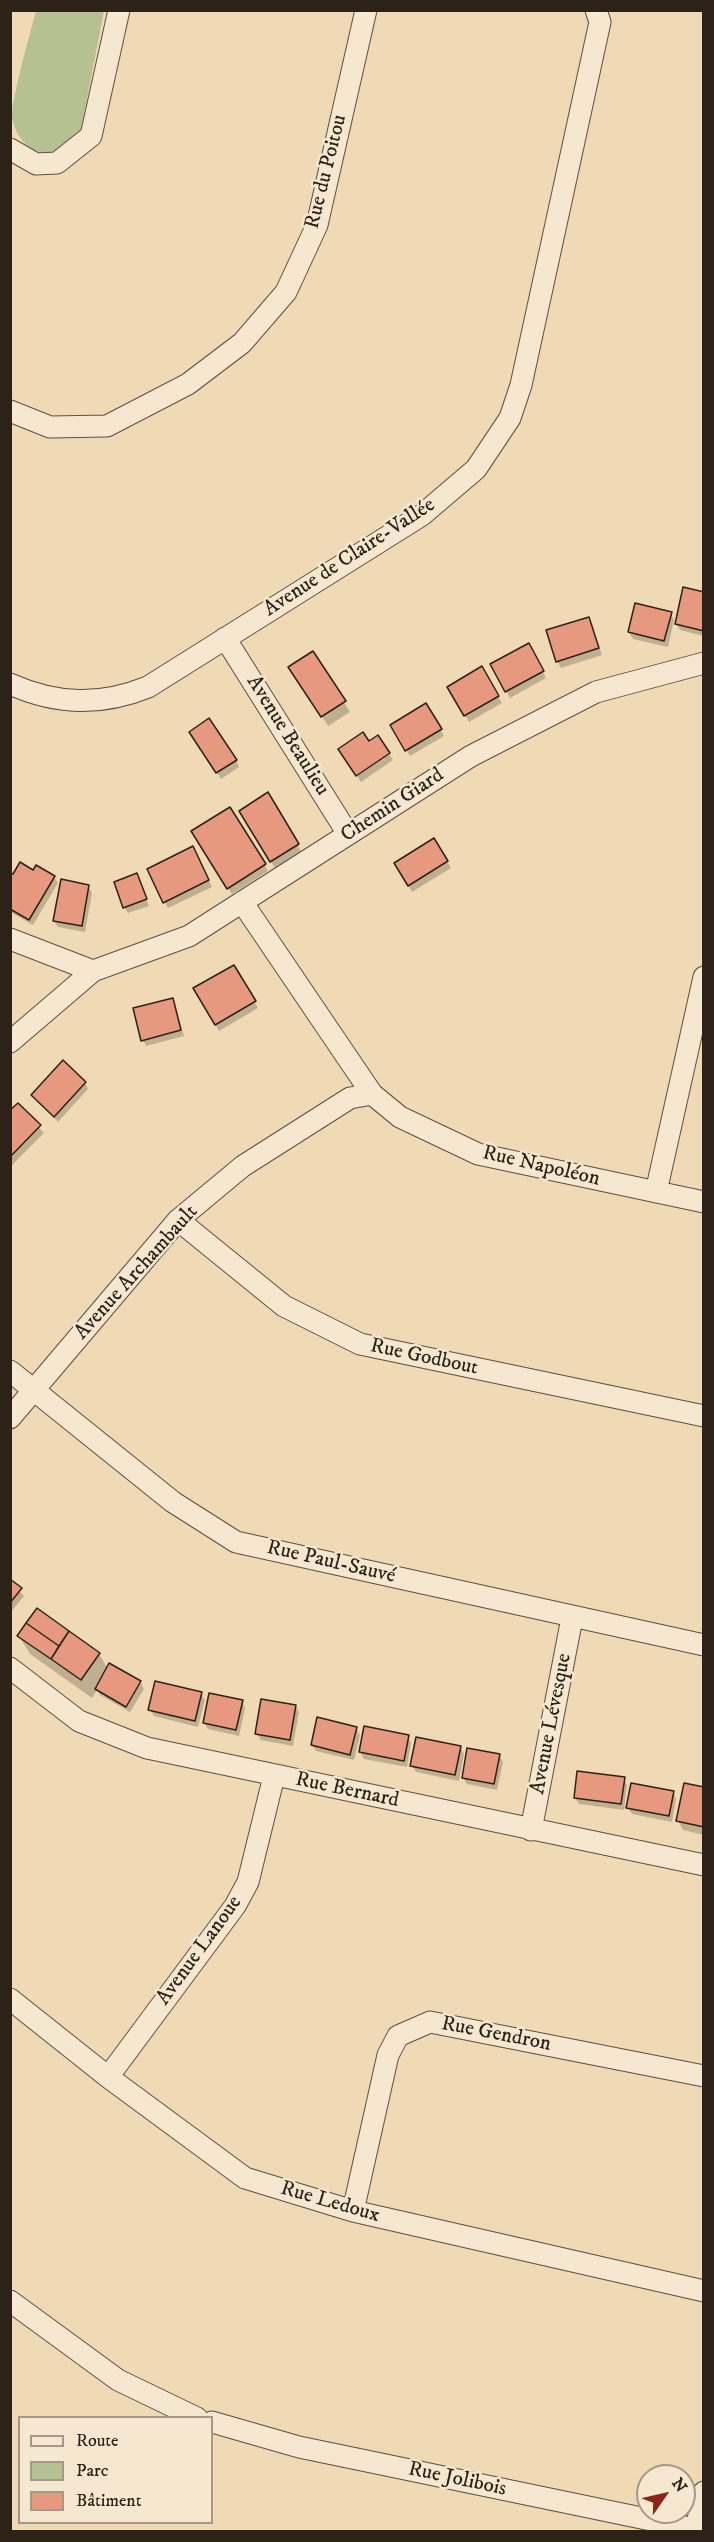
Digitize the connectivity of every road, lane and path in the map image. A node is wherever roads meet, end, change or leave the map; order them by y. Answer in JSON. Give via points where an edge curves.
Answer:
{"nodes":[{"id":1,"x":119,"y":10,"type":"edge"},
{"id":2,"x":366,"y":10,"type":"edge"},
{"id":3,"x":596,"y":10,"type":"edge"},
{"id":4,"x":10,"y":149,"type":"edge"},
{"id":5,"x":10,"y":411,"type":"edge"},
{"id":6,"x":225,"y":638,"type":"junction"},
{"id":7,"x":704,"y":663,"type":"edge"},
{"id":8,"x":10,"y":684,"type":"edge"},
{"id":9,"x":348,"y":834,"type":"junction"},
{"id":10,"x":242,"y":902,"type":"junction"},
{"id":11,"x":10,"y":939,"type":"edge"},
{"id":12,"x":93,"y":971,"type":"junction"},
{"id":13,"x":704,"y":977,"type":"edge"},
{"id":14,"x":10,"y":1042,"type":"edge"},
{"id":15,"x":372,"y":1094,"type":"junction"},
{"id":16,"x":656,"y":1192,"type":"junction"},
{"id":17,"x":704,"y":1202,"type":"edge"},
{"id":18,"x":178,"y":1220,"type":"junction"},
{"id":19,"x":10,"y":1371,"type":"edge"},
{"id":20,"x":34,"y":1389,"type":"junction"},
{"id":21,"x":704,"y":1416,"type":"edge"},
{"id":22,"x":10,"y":1418,"type":"edge"},
{"id":23,"x":573,"y":1618,"type":"junction"},
{"id":24,"x":704,"y":1645,"type":"edge"},
{"id":25,"x":10,"y":1668,"type":"edge"},
{"id":26,"x":274,"y":1776,"type":"junction"},
{"id":27,"x":531,"y":1830,"type":"junction"},
{"id":28,"x":704,"y":1865,"type":"edge"},
{"id":29,"x":10,"y":1999,"type":"edge"},
{"id":30,"x":704,"y":2076,"type":"edge"},
{"id":31,"x":108,"y":2077,"type":"junction"},
{"id":32,"x":353,"y":2211,"type":"junction"},
{"id":33,"x":704,"y":2291,"type":"edge"},
{"id":34,"x":10,"y":2301,"type":"edge"},
{"id":35,"x":192,"y":2416,"type":"edge"},
{"id":36,"x":213,"y":2422,"type":"edge"},
{"id":37,"x":704,"y":2492,"type":"edge"},
{"id":38,"x":700,"y":2530,"type":"edge"}],
"edges":[{"from":1,"to":4,"type":"street","via":[[91,136],[57,163],[36,164]]},
{"from":2,"to":5,"type":"street","name":"Rue du Poitou","via":[[317,225],[286,292],[242,343],[188,384],[106,426],[50,427]]},
{"from":3,"to":6,"type":"street","name":"Avenue de Claire-Vallée","via":[[600,22],[521,385],[510,418],[476,469],[422,515]]},
{"from":6,"to":8,"type":"street","name":"Avenue de Claire-Vallée","via":[[148,687],[120,698],[90,701],[35,695]]},
{"from":6,"to":9,"type":"street","name":"Avenue Beaulieu"},
{"from":7,"to":9,"type":"street","name":"Chemin Giard","via":[[596,692],[471,756]]},
{"from":9,"to":10,"type":"street","name":"Chemin Giard"},
{"from":10,"to":12,"type":"street","name":"Chemin Giard","via":[[189,936]]},
{"from":10,"to":15,"type":"street","name":"Rue Napoléon"},
{"from":11,"to":12,"type":"street"},
{"from":12,"to":14,"type":"street"},
{"from":13,"to":16,"type":"street"},
{"from":15,"to":16,"type":"street","name":"Rue Napoléon","via":[[400,1117],[478,1154]]},
{"from":15,"to":18,"type":"street","name":"Avenue Archambault","via":[[350,1098],[243,1166]]},
{"from":16,"to":17,"type":"street","name":"Rue Napoléon"},
{"from":18,"to":20,"type":"street","name":"Avenue Archambault"},
{"from":18,"to":21,"type":"street","name":"Rue Godbout","via":[[284,1306],[360,1344]]},
{"from":19,"to":20,"type":"street","name":"Rue Paul-Sauvé"},
{"from":20,"to":22,"type":"street","name":"Avenue Archambault"},
{"from":20,"to":23,"type":"street","name":"Rue Paul-Sauvé","via":[[172,1502],[236,1542]]},
{"from":23,"to":24,"type":"street","name":"Rue Paul-Sauvé"},
{"from":23,"to":27,"type":"street","name":"Avenue Lévesque"},
{"from":25,"to":26,"type":"street","name":"Rue Bernard","via":[[79,1721],[147,1748]]},
{"from":26,"to":27,"type":"street","name":"Rue Bernard"},
{"from":26,"to":31,"type":"street","name":"Avenue Lanoue","via":[[248,1882],[240,1898]]},
{"from":27,"to":28,"type":"street","name":"Rue Bernard"},
{"from":29,"to":31,"type":"street","name":"Rue Ledoux"},
{"from":30,"to":32,"type":"street","name":"Rue Gendron","via":[[430,2022],[398,2036],[388,2055]]},
{"from":31,"to":32,"type":"street","name":"Rue Ledoux","via":[[245,2178]]},
{"from":32,"to":33,"type":"street","name":"Rue Ledoux"},
{"from":34,"to":35,"type":"street","via":[[118,2380]]},
{"from":36,"to":38,"type":"street","name":"Rue Jolibois","via":[[299,2447]]},
{"from":37,"to":38,"type":"street"}]}
